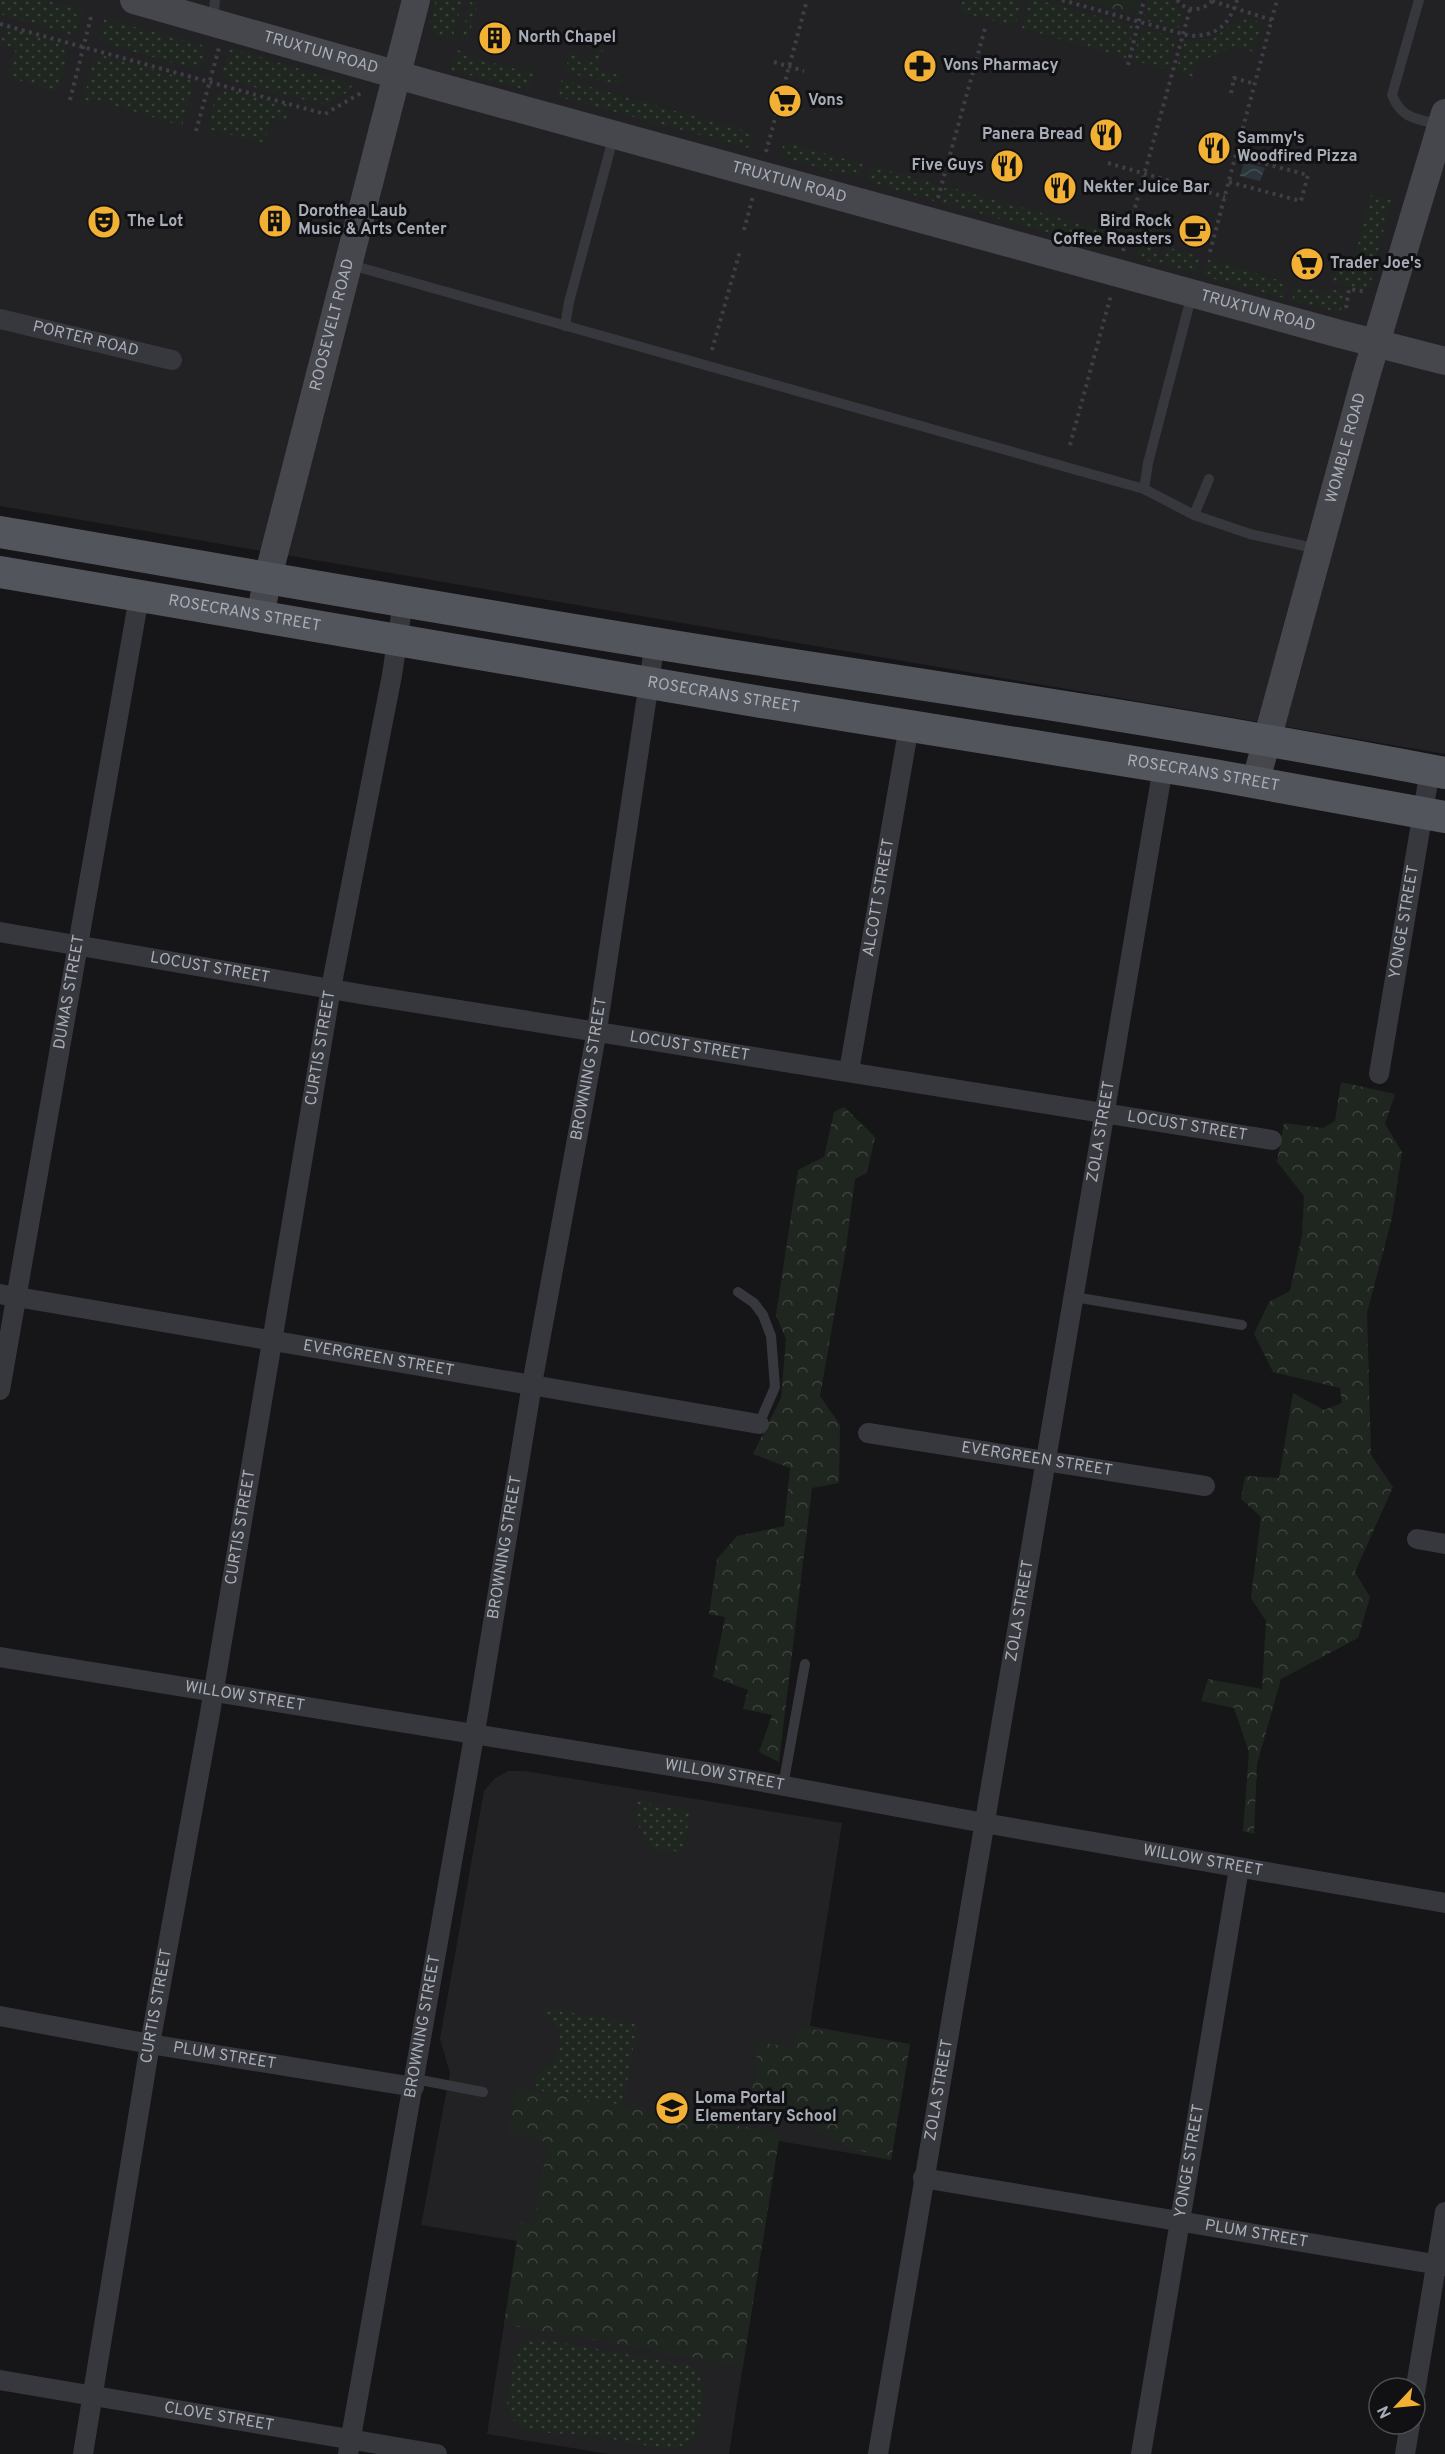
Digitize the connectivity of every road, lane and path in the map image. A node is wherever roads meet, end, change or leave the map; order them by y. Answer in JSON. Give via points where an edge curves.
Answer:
{"nodes":[{"id":1,"x":134,"y":0,"type":"edge"},
{"id":2,"x":416,"y":0,"type":"edge"},
{"id":3,"x":807,"y":0,"type":"edge"},
{"id":4,"x":1062,"y":0,"type":"edge"},
{"id":5,"x":1144,"y":0,"type":"edge"},
{"id":6,"x":1177,"y":0,"type":"edge"},
{"id":7,"x":1237,"y":0,"type":"edge"},
{"id":8,"x":1277,"y":0,"type":"edge"},
{"id":9,"x":1419,"y":0,"type":"edge"},
{"id":10,"x":1212,"y":1,"type":"edge"},
{"id":11,"x":1234,"y":8,"type":"junction"},
{"id":12,"x":1190,"y":9,"type":"junction"},
{"id":13,"x":92,"y":13,"type":"dead end"},
{"id":14,"x":1272,"y":20,"type":"junction"},
{"id":15,"x":1138,"y":21,"type":"junction"},
{"id":16,"x":216,"y":23,"type":"edge"},
{"id":17,"x":0,"y":24,"type":"edge"},
{"id":18,"x":986,"y":26,"type":"dead end"},
{"id":19,"x":1182,"y":34,"type":"junction"},
{"id":20,"x":84,"y":47,"type":"junction"},
{"id":21,"x":774,"y":62,"type":"dead end"},
{"id":22,"x":1128,"y":64,"type":"dead end"},
{"id":23,"x":789,"y":67,"type":"junction"},
{"id":24,"x":804,"y":71,"type":"dead end"},
{"id":25,"x":398,"y":74,"type":"junction"},
{"id":26,"x":209,"y":82,"type":"junction"},
{"id":27,"x":1255,"y":84,"type":"junction"},
{"id":28,"x":361,"y":93,"type":"dead end"},
{"id":29,"x":1231,"y":93,"type":"dead end"},
{"id":30,"x":70,"y":100,"type":"dead end"},
{"id":31,"x":1443,"y":119,"type":"edge"},
{"id":32,"x":196,"y":131,"type":"dead end"},
{"id":33,"x":614,"y":135,"type":"junction"},
{"id":34,"x":765,"y":156,"type":"dead end"},
{"id":35,"x":1236,"y":156,"type":"junction"},
{"id":36,"x":1108,"y":163,"type":"dead end"},
{"id":37,"x":1145,"y":174,"type":"junction"},
{"id":38,"x":1229,"y":182,"type":"junction"},
{"id":39,"x":1225,"y":197,"type":"junction"},
{"id":40,"x":938,"y":201,"type":"dead end"},
{"id":41,"x":751,"y":203,"type":"dead end"},
{"id":42,"x":744,"y":230,"type":"dead end"},
{"id":43,"x":740,"y":251,"type":"dead end"},
{"id":44,"x":1210,"y":252,"type":"dead end"},
{"id":45,"x":1122,"y":253,"type":"dead end"},
{"id":46,"x":347,"y":265,"type":"junction"},
{"id":47,"x":1368,"y":292,"type":"dead end"},
{"id":48,"x":1192,"y":293,"type":"junction"},
{"id":49,"x":1110,"y":298,"type":"dead end"},
{"id":50,"x":1346,"y":308,"type":"dead end"},
{"id":51,"x":0,"y":319,"type":"edge"},
{"id":52,"x":565,"y":326,"type":"junction"},
{"id":53,"x":1377,"y":344,"type":"junction"},
{"id":54,"x":712,"y":350,"type":"dead end"},
{"id":55,"x":172,"y":360,"type":"dead end"},
{"id":56,"x":1445,"y":361,"type":"edge"},
{"id":57,"x":1070,"y":444,"type":"dead end"},
{"id":58,"x":1209,"y":479,"type":"dead end"},
{"id":59,"x":1144,"y":489,"type":"junction"},
{"id":60,"x":1194,"y":515,"type":"junction"},
{"id":61,"x":0,"y":532,"type":"edge"},
{"id":62,"x":1320,"y":550,"type":"junction"},
{"id":63,"x":0,"y":572,"type":"edge"},
{"id":64,"x":268,"y":577,"type":"junction"},
{"id":65,"x":139,"y":597,"type":"junction"},
{"id":66,"x":403,"y":602,"type":"junction"},
{"id":67,"x":260,"y":616,"type":"junction"},
{"id":68,"x":398,"y":641,"type":"junction"},
{"id":69,"x":655,"y":642,"type":"junction"},
{"id":70,"x":648,"y":683,"type":"junction"},
{"id":71,"x":909,"y":726,"type":"junction"},
{"id":72,"x":1266,"y":741,"type":"junction"},
{"id":73,"x":1163,"y":767,"type":"junction"},
{"id":74,"x":1437,"y":772,"type":"edge"},
{"id":75,"x":1255,"y":784,"type":"junction"},
{"id":76,"x":1433,"y":815,"type":"edge"},
{"id":77,"x":0,"y":932,"type":"edge"},
{"id":78,"x":77,"y":945,"type":"junction"},
{"id":79,"x":332,"y":988,"type":"junction"},
{"id":80,"x":597,"y":1030,"type":"junction"},
{"id":81,"x":849,"y":1071,"type":"junction"},
{"id":82,"x":1379,"y":1074,"type":"dead end"},
{"id":83,"x":1106,"y":1112,"type":"junction"},
{"id":84,"x":1272,"y":1140,"type":"dead end"},
{"id":85,"x":738,"y":1292,"type":"dead end"},
{"id":86,"x":8,"y":1295,"type":"edge"},
{"id":87,"x":1074,"y":1297,"type":"junction"},
{"id":88,"x":1242,"y":1325,"type":"dead end"},
{"id":89,"x":271,"y":1340,"type":"junction"},
{"id":90,"x":532,"y":1384,"type":"junction"},
{"id":91,"x":0,"y":1390,"type":"edge"},
{"id":92,"x":759,"y":1424,"type":"joint"},
{"id":93,"x":868,"y":1433,"type":"dead end"},
{"id":94,"x":1046,"y":1462,"type":"junction"},
{"id":95,"x":1205,"y":1486,"type":"dead end"},
{"id":96,"x":1418,"y":1539,"type":"dead end"},
{"id":97,"x":1445,"y":1544,"type":"edge"},
{"id":98,"x":0,"y":1657,"type":"edge"},
{"id":99,"x":805,"y":1664,"type":"dead end"},
{"id":100,"x":213,"y":1692,"type":"junction"},
{"id":101,"x":474,"y":1735,"type":"junction"},
{"id":102,"x":783,"y":1786,"type":"junction"},
{"id":103,"x":984,"y":1823,"type":"junction"},
{"id":104,"x":1239,"y":1868,"type":"junction"},
{"id":105,"x":1445,"y":1902,"type":"edge"},
{"id":106,"x":0,"y":2016,"type":"edge"},
{"id":107,"x":150,"y":2044,"type":"junction"},
{"id":108,"x":414,"y":2083,"type":"junction"},
{"id":109,"x":483,"y":2092,"type":"dead end"},
{"id":110,"x":923,"y":2178,"type":"junction"},
{"id":111,"x":1445,"y":2212,"type":"edge"},
{"id":112,"x":1180,"y":2221,"type":"junction"},
{"id":113,"x":1440,"y":2266,"type":"edge"},
{"id":114,"x":1418,"y":2376,"type":"edge"},
{"id":115,"x":0,"y":2380,"type":"edge"},
{"id":116,"x":92,"y":2397,"type":"junction"},
{"id":117,"x":1408,"y":2436,"type":"edge"},
{"id":118,"x":349,"y":2447,"type":"edge"},
{"id":119,"x":83,"y":2454,"type":"edge"},
{"id":120,"x":437,"y":2454,"type":"edge"},
{"id":121,"x":878,"y":2454,"type":"edge"},
{"id":122,"x":1141,"y":2454,"type":"edge"},
{"id":123,"x":1405,"y":2454,"type":"edge"}],
"edges":[{"from":1,"to":16,"type":"street","name":"TRUXTUN ROAD"},
{"from":2,"to":25,"type":"street","name":"ROOSEVELT ROAD"},
{"from":3,"to":23,"type":"path"},
{"from":4,"to":15,"type":"path"},
{"from":5,"to":15,"type":"path"},
{"from":6,"to":12,"type":"path"},
{"from":7,"to":11,"type":"path"},
{"from":8,"to":14,"type":"path"},
{"from":9,"to":31,"type":"lane","via":[[1392,95],[1405,116]]},
{"from":10,"to":11,"type":"path"},
{"from":10,"to":12,"type":"path"},
{"from":11,"to":14,"type":"path"},
{"from":11,"to":19,"type":"path","via":[[1228,21],[1215,31],[1198,36]]},
{"from":12,"to":19,"type":"path"},
{"from":13,"to":20,"type":"path"},
{"from":14,"to":27,"type":"path"},
{"from":15,"to":19,"type":"path"},
{"from":15,"to":22,"type":"path"},
{"from":16,"to":25,"type":"street","name":"TRUXTUN ROAD"},
{"from":16,"to":26,"type":"path"},
{"from":17,"to":20,"type":"path"},
{"from":18,"to":40,"type":"path"},
{"from":19,"to":37,"type":"path"},
{"from":20,"to":26,"type":"path"},
{"from":20,"to":30,"type":"path"},
{"from":21,"to":23,"type":"path"},
{"from":23,"to":24,"type":"path"},
{"from":23,"to":34,"type":"path"},
{"from":25,"to":33,"type":"street","name":"TRUXTUN ROAD"},
{"from":25,"to":46,"type":"street","name":"ROOSEVELT ROAD"},
{"from":26,"to":28,"type":"path","via":[[325,114]]},
{"from":26,"to":32,"type":"path"},
{"from":27,"to":29,"type":"path","via":[[1234,78]]},
{"from":27,"to":35,"type":"path"},
{"from":31,"to":53,"type":"street","name":"WOMBLE ROAD"},
{"from":33,"to":48,"type":"street","name":"TRUXTUN ROAD"},
{"from":33,"to":52,"type":"lane"},
{"from":35,"to":38,"type":"path"},
{"from":35,"to":38,"type":"path","via":[[1308,176],[1304,193],[1301,201]]},
{"from":36,"to":37,"type":"path"},
{"from":37,"to":39,"type":"path"},
{"from":37,"to":45,"type":"path"},
{"from":38,"to":39,"type":"path"},
{"from":39,"to":44,"type":"path"},
{"from":41,"to":42,"type":"path"},
{"from":43,"to":54,"type":"path"},
{"from":46,"to":52,"type":"lane"},
{"from":46,"to":64,"type":"street","name":"ROOSEVELT ROAD"},
{"from":47,"to":50,"type":"path","via":[[1349,289]]},
{"from":48,"to":53,"type":"street","name":"TRUXTUN ROAD"},
{"from":48,"to":59,"type":"lane"},
{"from":49,"to":57,"type":"path"},
{"from":51,"to":55,"type":"street","name":"PORTER ROAD"},
{"from":52,"to":59,"type":"lane"},
{"from":53,"to":56,"type":"street","name":"TRUXTUN ROAD"},
{"from":53,"to":62,"type":"street","name":"WOMBLE ROAD"},
{"from":58,"to":60,"type":"lane"},
{"from":59,"to":60,"type":"lane"},
{"from":60,"to":62,"type":"lane","via":[[1250,534]]},
{"from":61,"to":64,"type":"main road"},
{"from":62,"to":72,"type":"street","name":"WOMBLE ROAD"},
{"from":63,"to":65,"type":"main road","name":"ROSECRANS STREET"},
{"from":64,"to":66,"type":"main road"},
{"from":64,"to":67,"type":"street","name":"ROOSEVELT ROAD"},
{"from":65,"to":67,"type":"main road","name":"ROSECRANS STREET"},
{"from":65,"to":78,"type":"street","name":"DUMAS STREET"},
{"from":66,"to":68,"type":"street","name":"CURTIS STREET"},
{"from":66,"to":69,"type":"main road"},
{"from":67,"to":68,"type":"main road","name":"ROSECRANS STREET"},
{"from":68,"to":70,"type":"main road","name":"ROSECRANS STREET"},
{"from":68,"to":79,"type":"street","name":"CURTIS STREET"},
{"from":69,"to":70,"type":"street","name":"BROWNING STREET"},
{"from":69,"to":72,"type":"main road"},
{"from":70,"to":71,"type":"main road","name":"ROSECRANS STREET"},
{"from":70,"to":80,"type":"street","name":"BROWNING STREET"},
{"from":71,"to":73,"type":"main road","name":"ROSECRANS STREET"},
{"from":71,"to":81,"type":"street","name":"ALCOTT STREET"},
{"from":72,"to":74,"type":"main road"},
{"from":72,"to":75,"type":"street","name":"WOMBLE ROAD"},
{"from":73,"to":75,"type":"main road","name":"ROSECRANS STREET"},
{"from":73,"to":83,"type":"street","name":"ZOLA STREET"},
{"from":74,"to":76,"type":"street","name":"YONGE STREET"},
{"from":75,"to":76,"type":"main road","name":"ROSECRANS STREET"},
{"from":76,"to":82,"type":"street","name":"YONGE STREET"},
{"from":77,"to":78,"type":"street","name":"LOCUST STREET"},
{"from":78,"to":79,"type":"street","name":"LOCUST STREET"},
{"from":78,"to":86,"type":"street","name":"DUMAS STREET"},
{"from":79,"to":80,"type":"street","name":"LOCUST STREET"},
{"from":79,"to":89,"type":"street","name":"CURTIS STREET"},
{"from":80,"to":81,"type":"street","name":"LOCUST STREET"},
{"from":80,"to":90,"type":"street","name":"BROWNING STREET"},
{"from":81,"to":83,"type":"street","name":"LOCUST STREET"},
{"from":83,"to":84,"type":"street","name":"LOCUST STREET"},
{"from":83,"to":87,"type":"street","name":"ZOLA STREET"},
{"from":85,"to":92,"type":"lane","via":[[763,1315],[771,1336],[776,1387]]},
{"from":86,"to":89,"type":"street","name":"EVERGREEN STREET"},
{"from":86,"to":91,"type":"street","name":"DUMAS STREET"},
{"from":87,"to":88,"type":"lane"},
{"from":87,"to":94,"type":"street","name":"ZOLA STREET"},
{"from":89,"to":90,"type":"street","name":"EVERGREEN STREET"},
{"from":89,"to":100,"type":"street","name":"CURTIS STREET"},
{"from":90,"to":92,"type":"street","name":"EVERGREEN STREET"},
{"from":90,"to":101,"type":"street","name":"BROWNING STREET"},
{"from":93,"to":94,"type":"street","name":"EVERGREEN STREET"},
{"from":94,"to":95,"type":"street","name":"EVERGREEN STREET"},
{"from":94,"to":103,"type":"street","name":"ZOLA STREET"},
{"from":96,"to":97,"type":"street"},
{"from":98,"to":100,"type":"street","name":"WILLOW STREET"},
{"from":99,"to":102,"type":"lane"},
{"from":100,"to":101,"type":"street","name":"WILLOW STREET"},
{"from":100,"to":107,"type":"street","name":"CURTIS STREET"},
{"from":101,"to":102,"type":"street","name":"WILLOW STREET"},
{"from":101,"to":108,"type":"street","name":"BROWNING STREET"},
{"from":102,"to":103,"type":"street","name":"WILLOW STREET"},
{"from":103,"to":104,"type":"street","name":"WILLOW STREET"},
{"from":103,"to":110,"type":"street","name":"ZOLA STREET"},
{"from":104,"to":105,"type":"street","name":"WILLOW STREET"},
{"from":104,"to":112,"type":"street","name":"YONGE STREET"},
{"from":106,"to":107,"type":"street","name":"PLUM STREET"},
{"from":107,"to":108,"type":"street","name":"PLUM STREET"},
{"from":107,"to":116,"type":"street","name":"CURTIS STREET"},
{"from":108,"to":109,"type":"lane"},
{"from":108,"to":118,"type":"street","name":"BROWNING STREET"},
{"from":110,"to":112,"type":"street","name":"PLUM STREET"},
{"from":110,"to":121,"type":"street","name":"ZOLA STREET"},
{"from":111,"to":113,"type":"street"},
{"from":112,"to":113,"type":"street","name":"PLUM STREET"},
{"from":112,"to":122,"type":"street","name":"YONGE STREET"},
{"from":113,"to":114,"type":"street"},
{"from":115,"to":116,"type":"street","name":"CLOVE STREET"},
{"from":116,"to":118,"type":"street","name":"CLOVE STREET"},
{"from":116,"to":119,"type":"street","name":"CURTIS STREET"},
{"from":117,"to":123,"type":"street"},
{"from":118,"to":120,"type":"street","name":"CLOVE STREET"}]}
